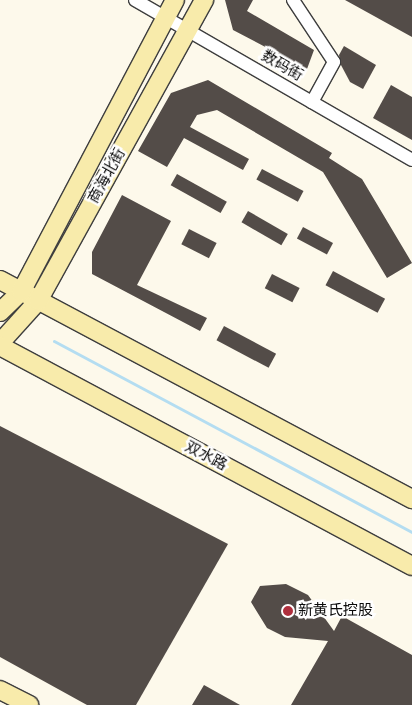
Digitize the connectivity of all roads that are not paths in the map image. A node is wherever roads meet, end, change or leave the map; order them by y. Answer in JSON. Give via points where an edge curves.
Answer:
{"nodes":[{"id":1,"x":135,"y":0,"type":"edge"},
{"id":2,"x":175,"y":0,"type":"edge"},
{"id":3,"x":204,"y":0,"type":"edge"},
{"id":4,"x":293,"y":0,"type":"edge"},
{"id":5,"x":164,"y":17,"type":"junction"},
{"id":6,"x":187,"y":30,"type":"junction"},
{"id":7,"x":312,"y":102,"type":"junction"},
{"id":8,"x":412,"y":160,"type":"edge"},
{"id":9,"x":0,"y":280,"type":"edge"},
{"id":10,"x":21,"y":292,"type":"junction"},
{"id":11,"x":38,"y":301,"type":"junction"},
{"id":12,"x":0,"y":312,"type":"edge"},
{"id":13,"x":0,"y":345,"type":"edge"},
{"id":14,"x":412,"y":499,"type":"edge"},
{"id":15,"x":412,"y":566,"type":"edge"},
{"id":16,"x":0,"y":690,"type":"edge"},
{"id":17,"x":29,"y":705,"type":"edge"}],
"edges":[{"from":1,"to":5,"type":"street","name":"数码街"},
{"from":2,"to":5,"type":"main road","name":"商海北街"},
{"from":3,"to":6,"type":"main road","name":"商海北街"},
{"from":4,"to":7,"type":"street","via":[[334,62]]},
{"from":5,"to":6,"type":"street","name":"数码街"},
{"from":5,"to":10,"type":"main road","name":"商海北街"},
{"from":6,"to":7,"type":"street","name":"数码街"},
{"from":6,"to":11,"type":"main road","name":"商海北街"},
{"from":7,"to":8,"type":"street","name":"数码街"},
{"from":9,"to":10,"type":"main road"},
{"from":10,"to":11,"type":"main road"},
{"from":10,"to":12,"type":"main road","name":"商海北街"},
{"from":11,"to":13,"type":"main road","name":"商海北街"},
{"from":11,"to":14,"type":"main road"},
{"from":13,"to":15,"type":"main road","name":"双水路"},
{"from":16,"to":17,"type":"main road"}]}
